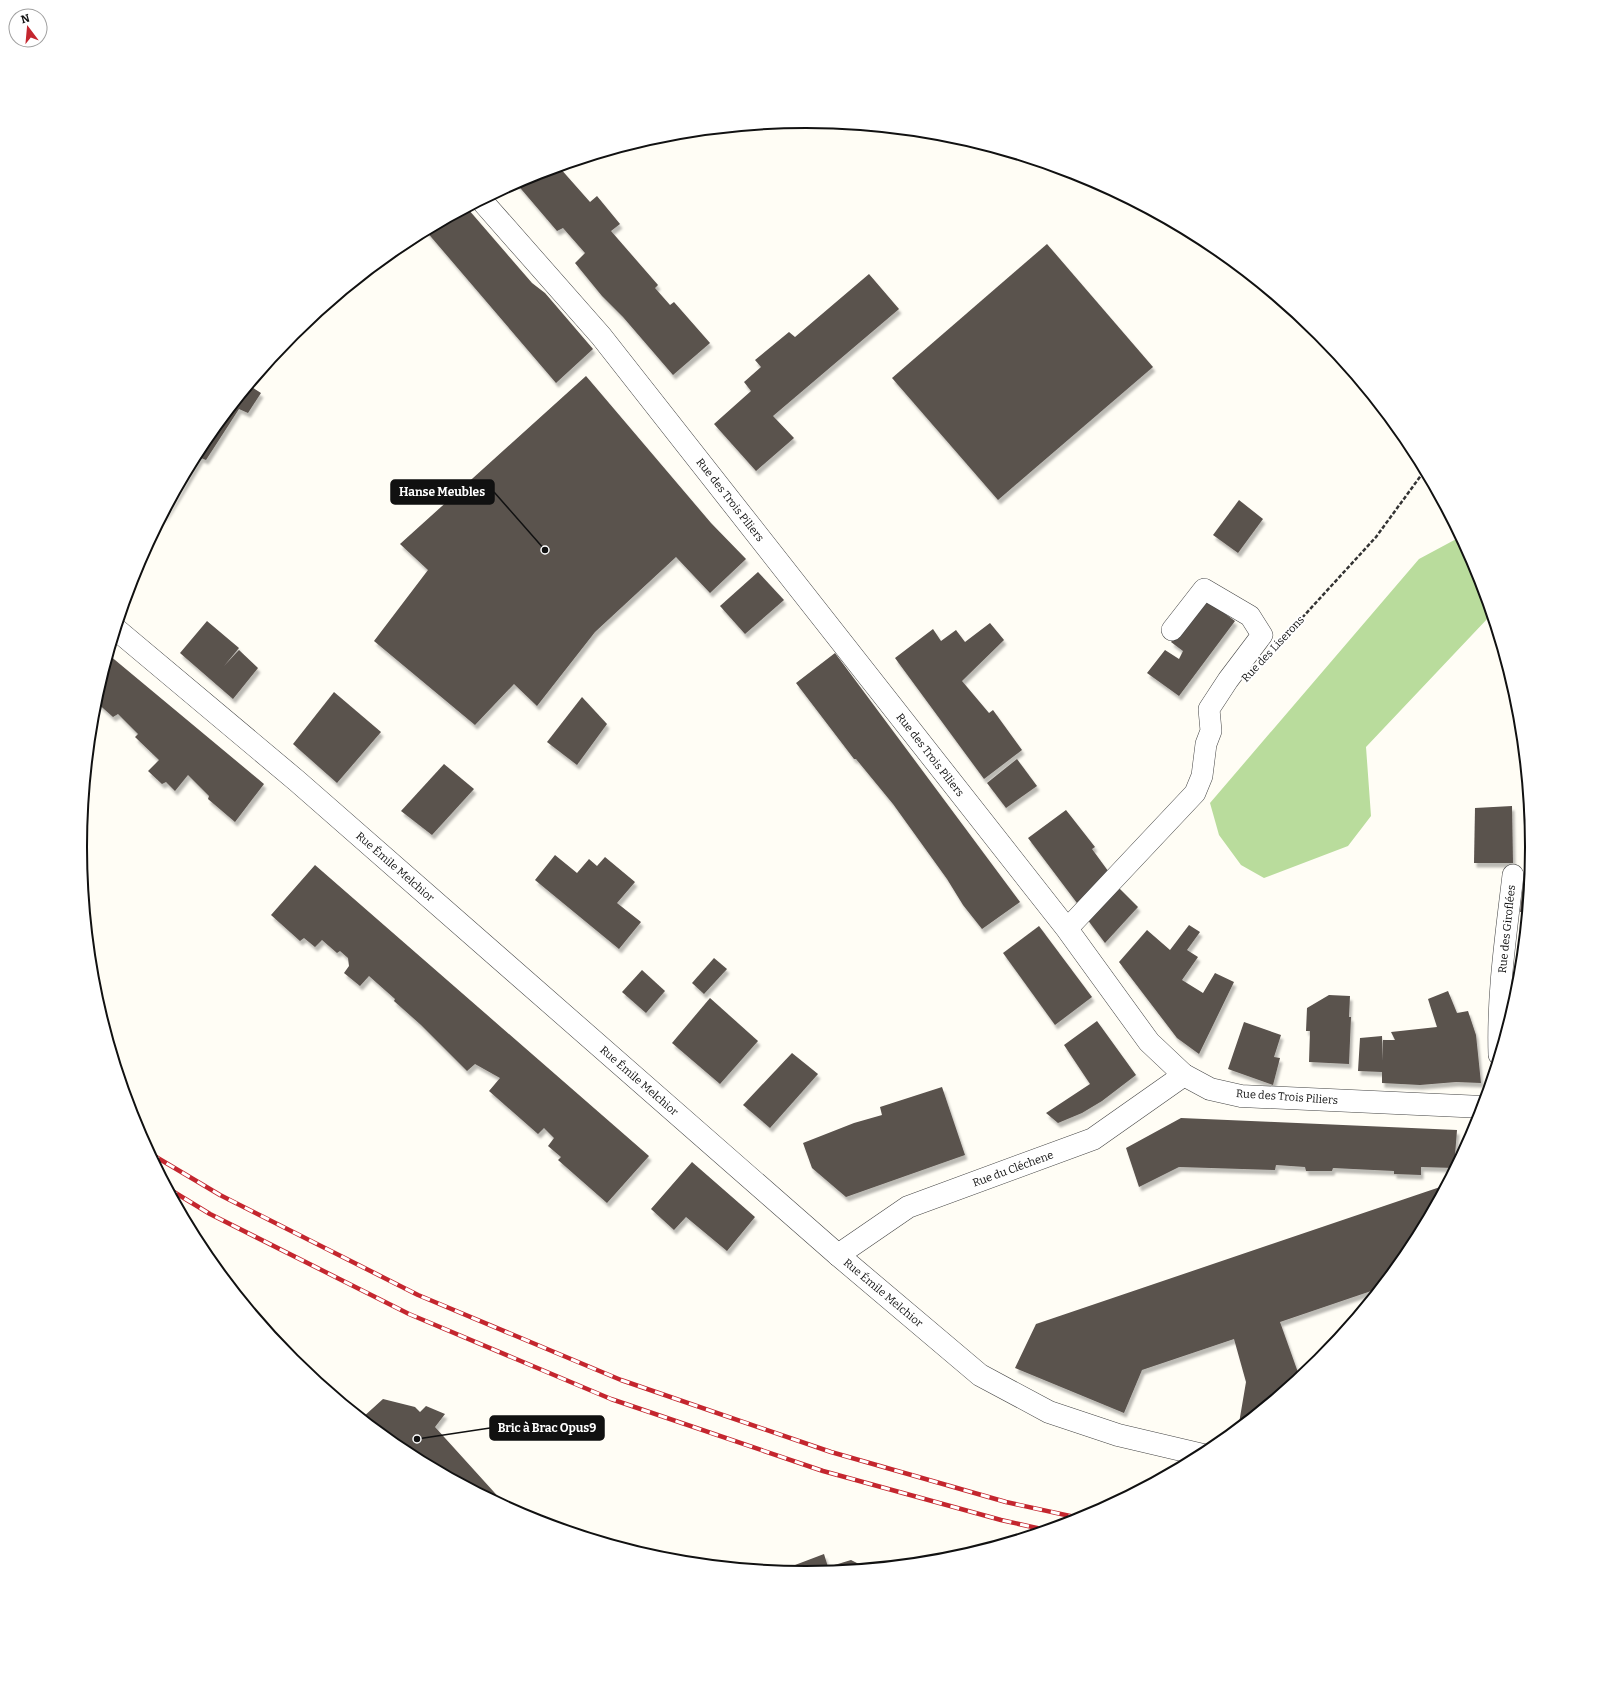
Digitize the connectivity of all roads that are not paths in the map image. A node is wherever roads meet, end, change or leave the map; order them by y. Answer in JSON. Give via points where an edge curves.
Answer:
{"nodes":[{"id":1,"x":485,"y":204,"type":"edge"},
{"id":2,"x":1172,"y":630,"type":"dead end"},
{"id":3,"x":120,"y":633,"type":"edge"},
{"id":4,"x":1513,"y":875,"type":"dead end"},
{"id":5,"x":1067,"y":928,"type":"junction"},
{"id":6,"x":1499,"y":1043,"type":"edge"},
{"id":7,"x":1184,"y":1075,"type":"junction"},
{"id":8,"x":1477,"y":1107,"type":"edge"},
{"id":9,"x":838,"y":1255,"type":"junction"},
{"id":10,"x":1195,"y":1453,"type":"edge"}],
"edges":[{"from":1,"to":5,"type":"street","name":"Rue des Trois Piliers","via":[[601,336]]},
{"from":2,"to":5,"type":"lane","via":[[1204,589],[1250,616],[1262,635],[1209,709],[1211,732],[1206,744],[1202,776],[1195,794]]},
{"from":3,"to":9,"type":"street","name":"Rue Émile Melchior","via":[[297,782]]},
{"from":4,"to":6,"type":"lane","name":"Rue des Giroflées","via":[[1502,965]]},
{"from":5,"to":7,"type":"street","name":"Rue des Trois Piliers","via":[[1148,1042]]},
{"from":7,"to":8,"type":"street","name":"Rue des Trois Piliers","via":[[1210,1089],[1241,1096]]},
{"from":7,"to":9,"type":"street","name":"Rue du Cléchene","via":[[1093,1140],[908,1207]]},
{"from":9,"to":10,"type":"street","name":"Rue Émile Melchior","via":[[980,1375],[1049,1412],[1118,1435]]}]}
